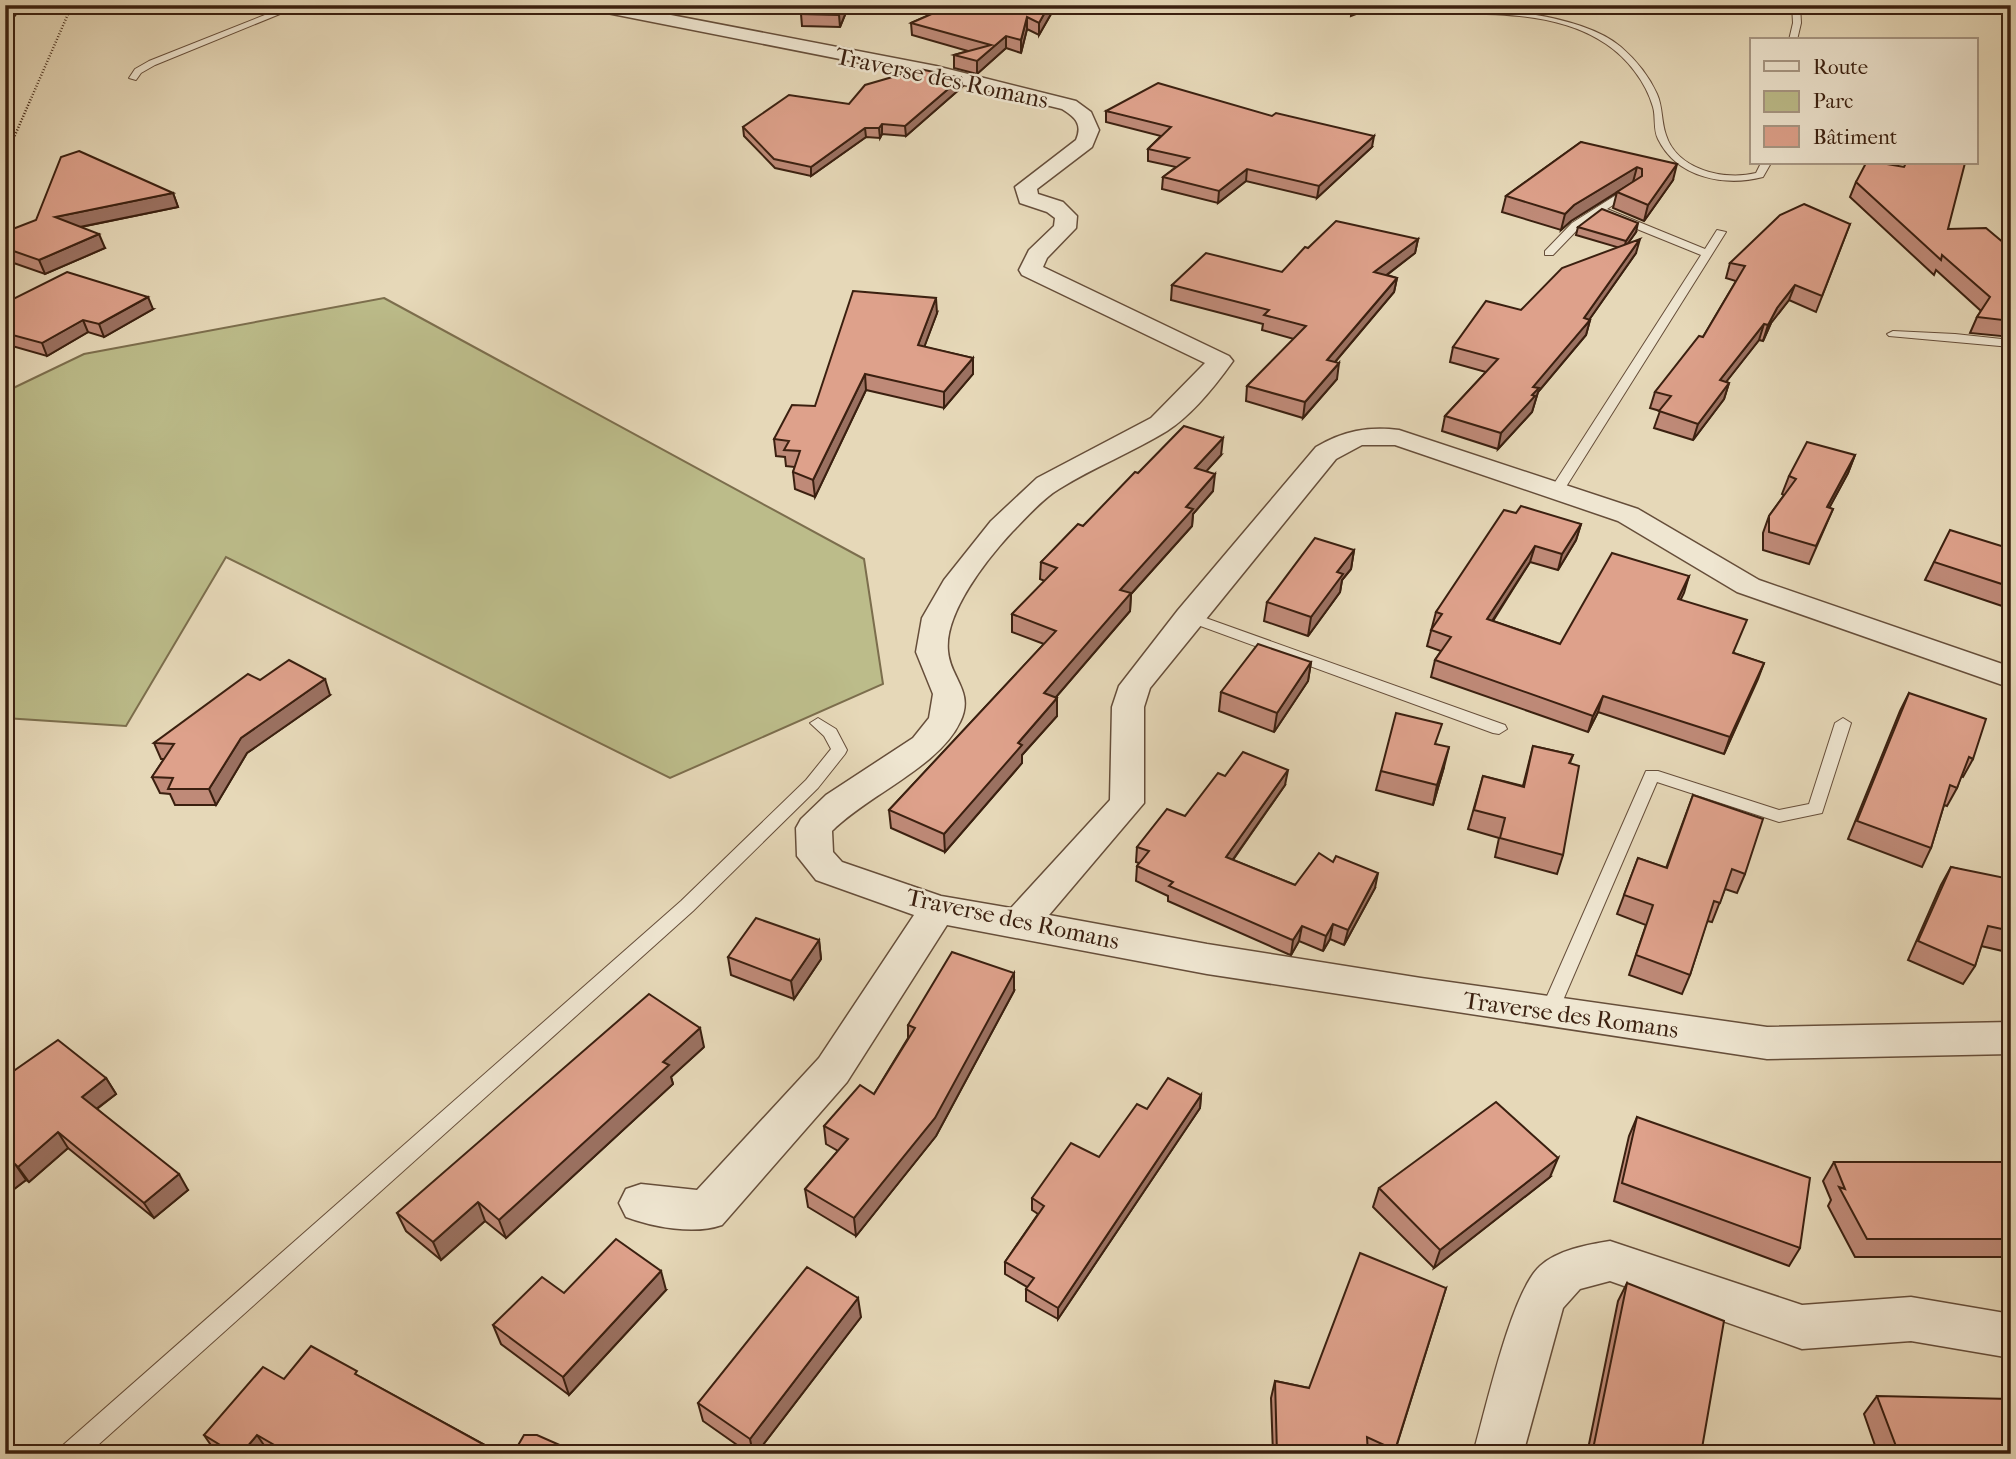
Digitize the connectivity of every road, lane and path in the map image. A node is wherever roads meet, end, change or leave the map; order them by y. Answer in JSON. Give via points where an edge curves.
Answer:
{"nodes":[{"id":1,"x":72,"y":5,"type":"edge"},
{"id":2,"x":298,"y":5,"type":"edge"},
{"id":3,"x":592,"y":5,"type":"edge"},
{"id":4,"x":1371,"y":5,"type":"edge"},
{"id":5,"x":1536,"y":5,"type":"edge"},
{"id":6,"x":1796,"y":5,"type":"edge"},
{"id":7,"x":1551,"y":18,"type":"junction"},
{"id":8,"x":1793,"y":38,"type":"edge"},
{"id":9,"x":133,"y":78,"type":"dead end"},
{"id":10,"x":5,"y":158,"type":"edge"},
{"id":11,"x":1766,"y":164,"type":"edge"},
{"id":12,"x":1632,"y":188,"type":"edge"},
{"id":13,"x":1600,"y":210,"type":"junction"},
{"id":14,"x":1721,"y":232,"type":"dead end"},
{"id":15,"x":1549,"y":253,"type":"dead end"},
{"id":16,"x":1705,"y":253,"type":"junction"},
{"id":17,"x":1893,"y":334,"type":"dead end"},
{"id":18,"x":2011,"y":344,"type":"edge"},
{"id":19,"x":1556,"y":490,"type":"junction"},
{"id":20,"x":1189,"y":617,"type":"junction"},
{"id":21,"x":2011,"y":678,"type":"edge"},
{"id":22,"x":818,"y":723,"type":"dead end"},
{"id":23,"x":1843,"y":723,"type":"dead end"},
{"id":24,"x":1499,"y":729,"type":"dead end"},
{"id":25,"x":937,"y":909,"type":"junction"},
{"id":26,"x":1020,"y":923,"type":"junction"},
{"id":27,"x":1549,"y":1012,"type":"junction"},
{"id":28,"x":2011,"y":1038,"type":"edge"},
{"id":29,"x":641,"y":1203,"type":"dead end"},
{"id":30,"x":2011,"y":1336,"type":"edge"},
{"id":31,"x":70,"y":1454,"type":"edge"},
{"id":32,"x":1498,"y":1454,"type":"edge"}],
"edges":[{"from":1,"to":10,"type":"path"},
{"from":2,"to":9,"type":"lane","via":[[152,63]]},
{"from":3,"to":25,"type":"street","name":"Traverse des Romans","via":[[936,72],[1069,106],[1090,122],[1090,135],[1085,144],[1026,187],[1028,198],[1066,216],[1065,228],[1037,255],[1030,270],[1220,361],[1160,424],[1047,484],[1001,527],[954,586],[937,618],[932,652],[949,694],[945,720],[925,746],[838,804],[814,828],[815,856],[830,871]]},
{"from":4,"to":7,"type":"lane"},
{"from":5,"to":7,"type":"lane"},
{"from":6,"to":8,"type":"lane"},
{"from":7,"to":11,"type":"lane","via":[[1608,41],[1634,65],[1649,86],[1667,149],[1695,170],[1749,180],[1760,175]]},
{"from":12,"to":13,"type":"lane"},
{"from":13,"to":15,"type":"lane","via":[[1576,225]]},
{"from":13,"to":16,"type":"lane"},
{"from":14,"to":16,"type":"lane"},
{"from":16,"to":19,"type":"lane"},
{"from":17,"to":18,"type":"lane"},
{"from":19,"to":20,"type":"street","via":[[1399,438],[1376,434],[1349,438],[1326,453]]},
{"from":19,"to":21,"type":"street","via":[[1628,515],[1748,586]]},
{"from":20,"to":24,"type":"lane"},
{"from":20,"to":26,"type":"street","via":[[1135,686],[1128,707],[1127,803]]},
{"from":22,"to":31,"type":"lane","via":[[839,750],[812,784],[687,906]]},
{"from":23,"to":27,"type":"lane","via":[[1816,809],[1779,816],[1652,775]]},
{"from":25,"to":26,"type":"street","name":"Traverse des Romans"},
{"from":25,"to":29,"type":"street","via":[[833,1070],[706,1211]]},
{"from":26,"to":27,"type":"street","name":"Traverse des Romans","via":[[1207,959]]},
{"from":27,"to":28,"type":"street","name":"Traverse des Romans","via":[[1767,1043]]},
{"from":30,"to":32,"type":"street","via":[[1911,1319],[1802,1328],[1610,1261],[1578,1266],[1551,1285],[1537,1316]]}]}
